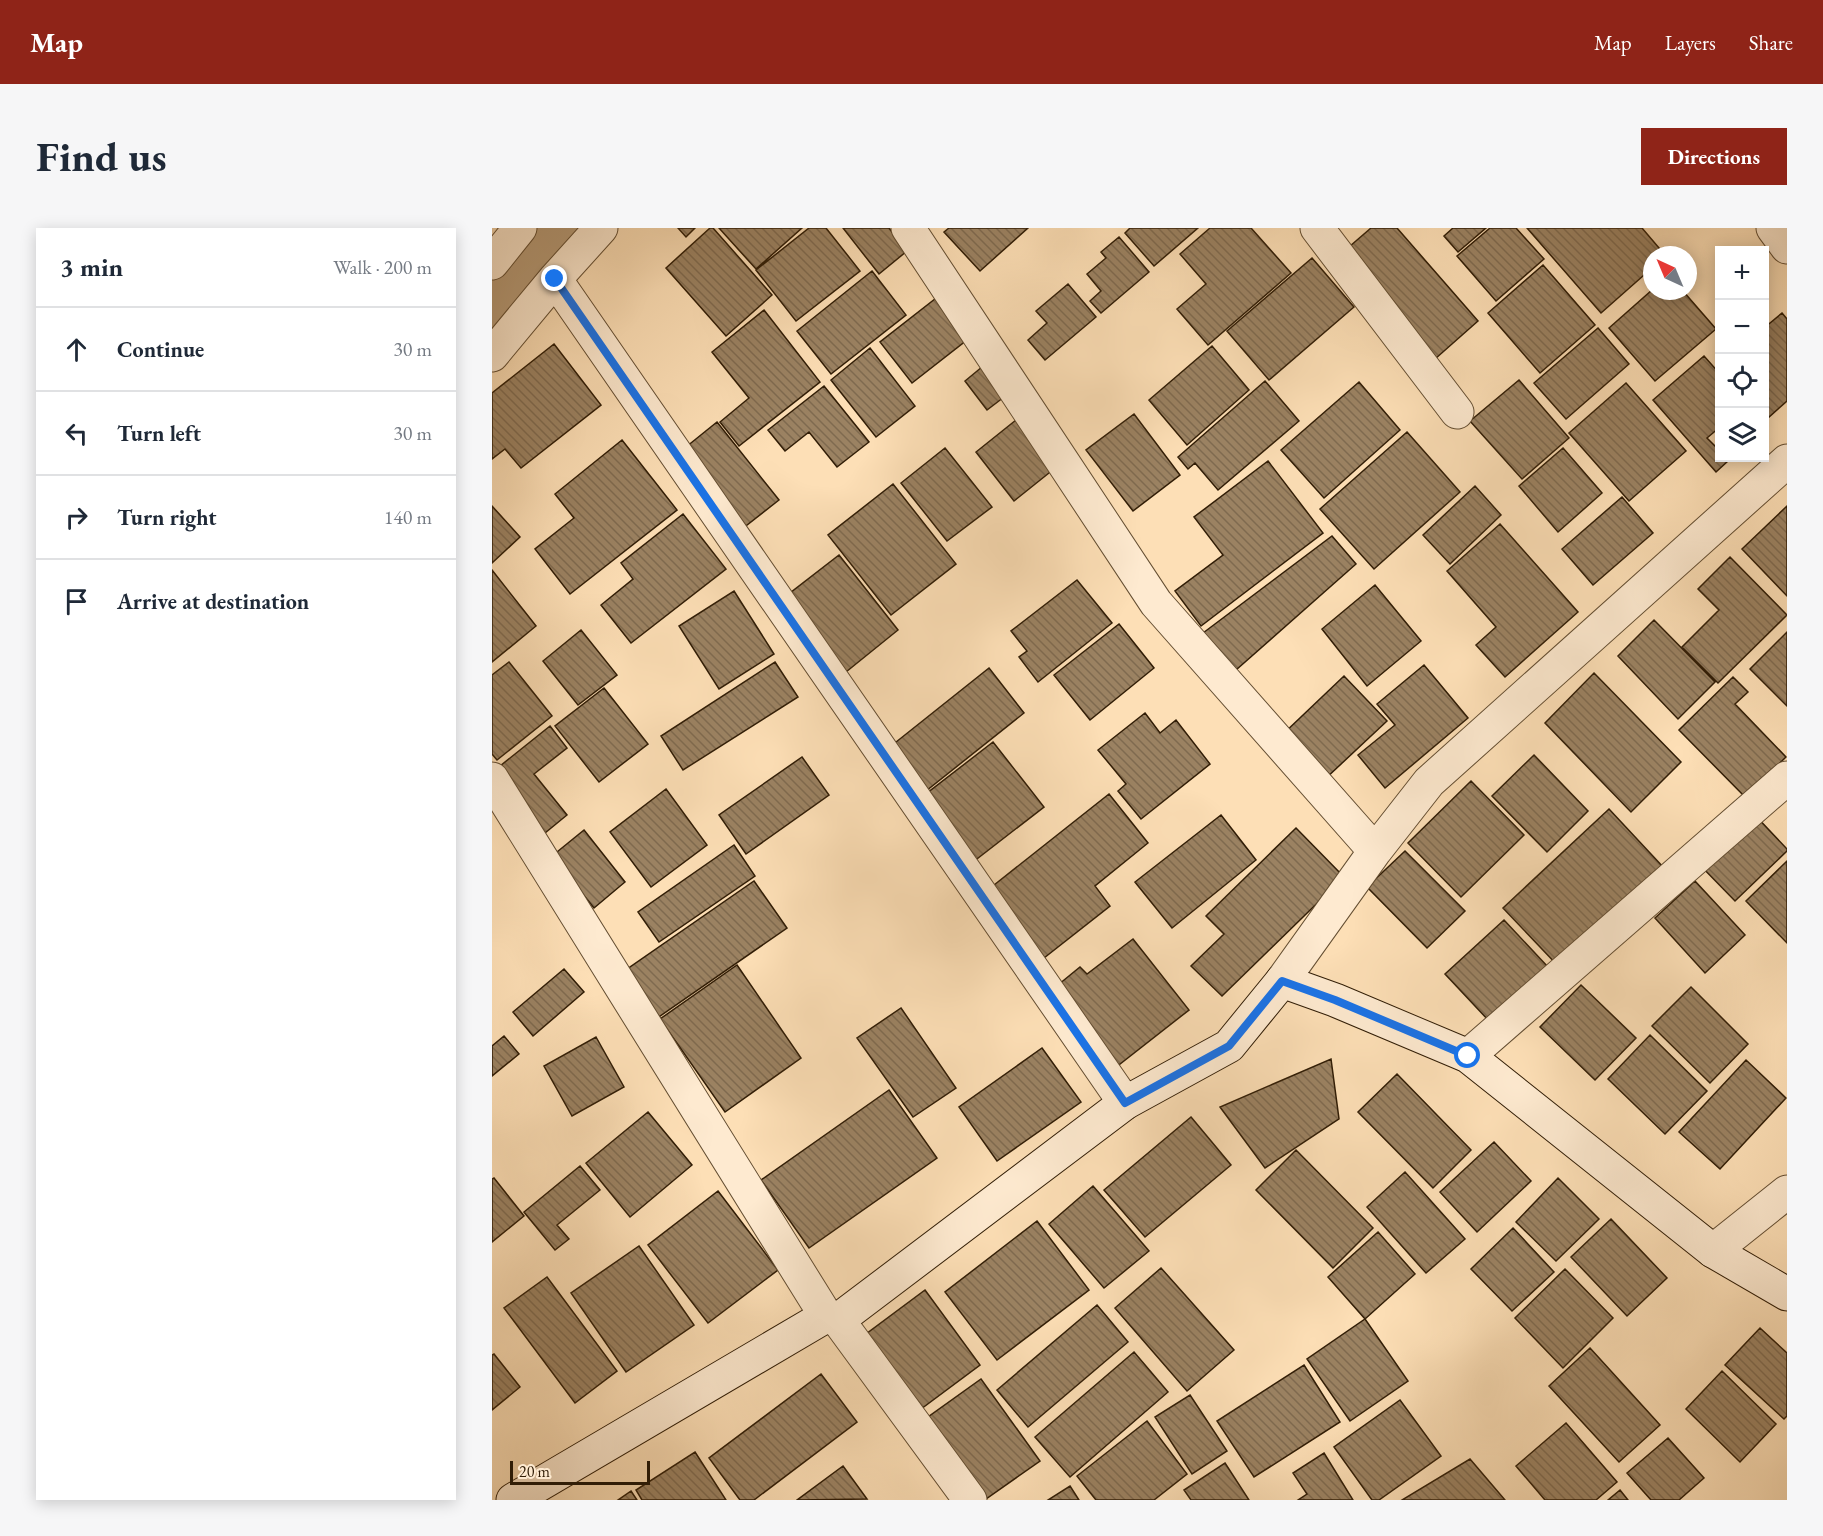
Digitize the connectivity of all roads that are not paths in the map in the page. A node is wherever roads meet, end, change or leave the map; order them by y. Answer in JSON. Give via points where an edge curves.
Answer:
{"nodes":[{"id":1,"x":520,"y":228,"type":"edge"},
{"id":2,"x":601,"y":228,"type":"edge"},
{"id":3,"x":908,"y":228,"type":"edge"},
{"id":4,"x":1317,"y":228,"type":"edge"},
{"id":5,"x":1773,"y":228,"type":"edge"},
{"id":6,"x":1787,"y":247,"type":"edge"},
{"id":7,"x":492,"y":263,"type":"edge"},
{"id":8,"x":555,"y":279,"type":"junction"},
{"id":9,"x":492,"y":355,"type":"edge"},
{"id":10,"x":1457,"y":412,"type":"dead end"},
{"id":11,"x":1787,"y":461,"type":"edge"},
{"id":12,"x":492,"y":778,"type":"edge"},
{"id":13,"x":1787,"y":778,"type":"edge"},
{"id":14,"x":1375,"y":851,"type":"junction"},
{"id":15,"x":1282,"y":981,"type":"junction"},
{"id":16,"x":1468,"y":1056,"type":"junction"},
{"id":17,"x":1125,"y":1103,"type":"junction"},
{"id":18,"x":1787,"y":1192,"type":"edge"},
{"id":19,"x":1713,"y":1251,"type":"junction"},
{"id":20,"x":1787,"y":1294,"type":"edge"},
{"id":21,"x":832,"y":1318,"type":"junction"},
{"id":22,"x":513,"y":1500,"type":"edge"},
{"id":23,"x":970,"y":1500,"type":"edge"}],
"edges":[{"from":1,"to":7,"type":"street"},
{"from":2,"to":8,"type":"street"},
{"from":3,"to":14,"type":"street","via":[[1156,603]]},
{"from":4,"to":10,"type":"street"},
{"from":5,"to":6,"type":"street"},
{"from":8,"to":9,"type":"street"},
{"from":8,"to":17,"type":"street"},
{"from":11,"to":14,"type":"street","via":[[1429,782]]},
{"from":12,"to":21,"type":"street"},
{"from":13,"to":16,"type":"street"},
{"from":14,"to":15,"type":"street"},
{"from":15,"to":16,"type":"street"},
{"from":15,"to":17,"type":"street","via":[[1229,1046]]},
{"from":16,"to":19,"type":"street"},
{"from":17,"to":21,"type":"street"},
{"from":18,"to":19,"type":"street"},
{"from":19,"to":20,"type":"street"},
{"from":21,"to":22,"type":"street"},
{"from":21,"to":23,"type":"street"}]}
